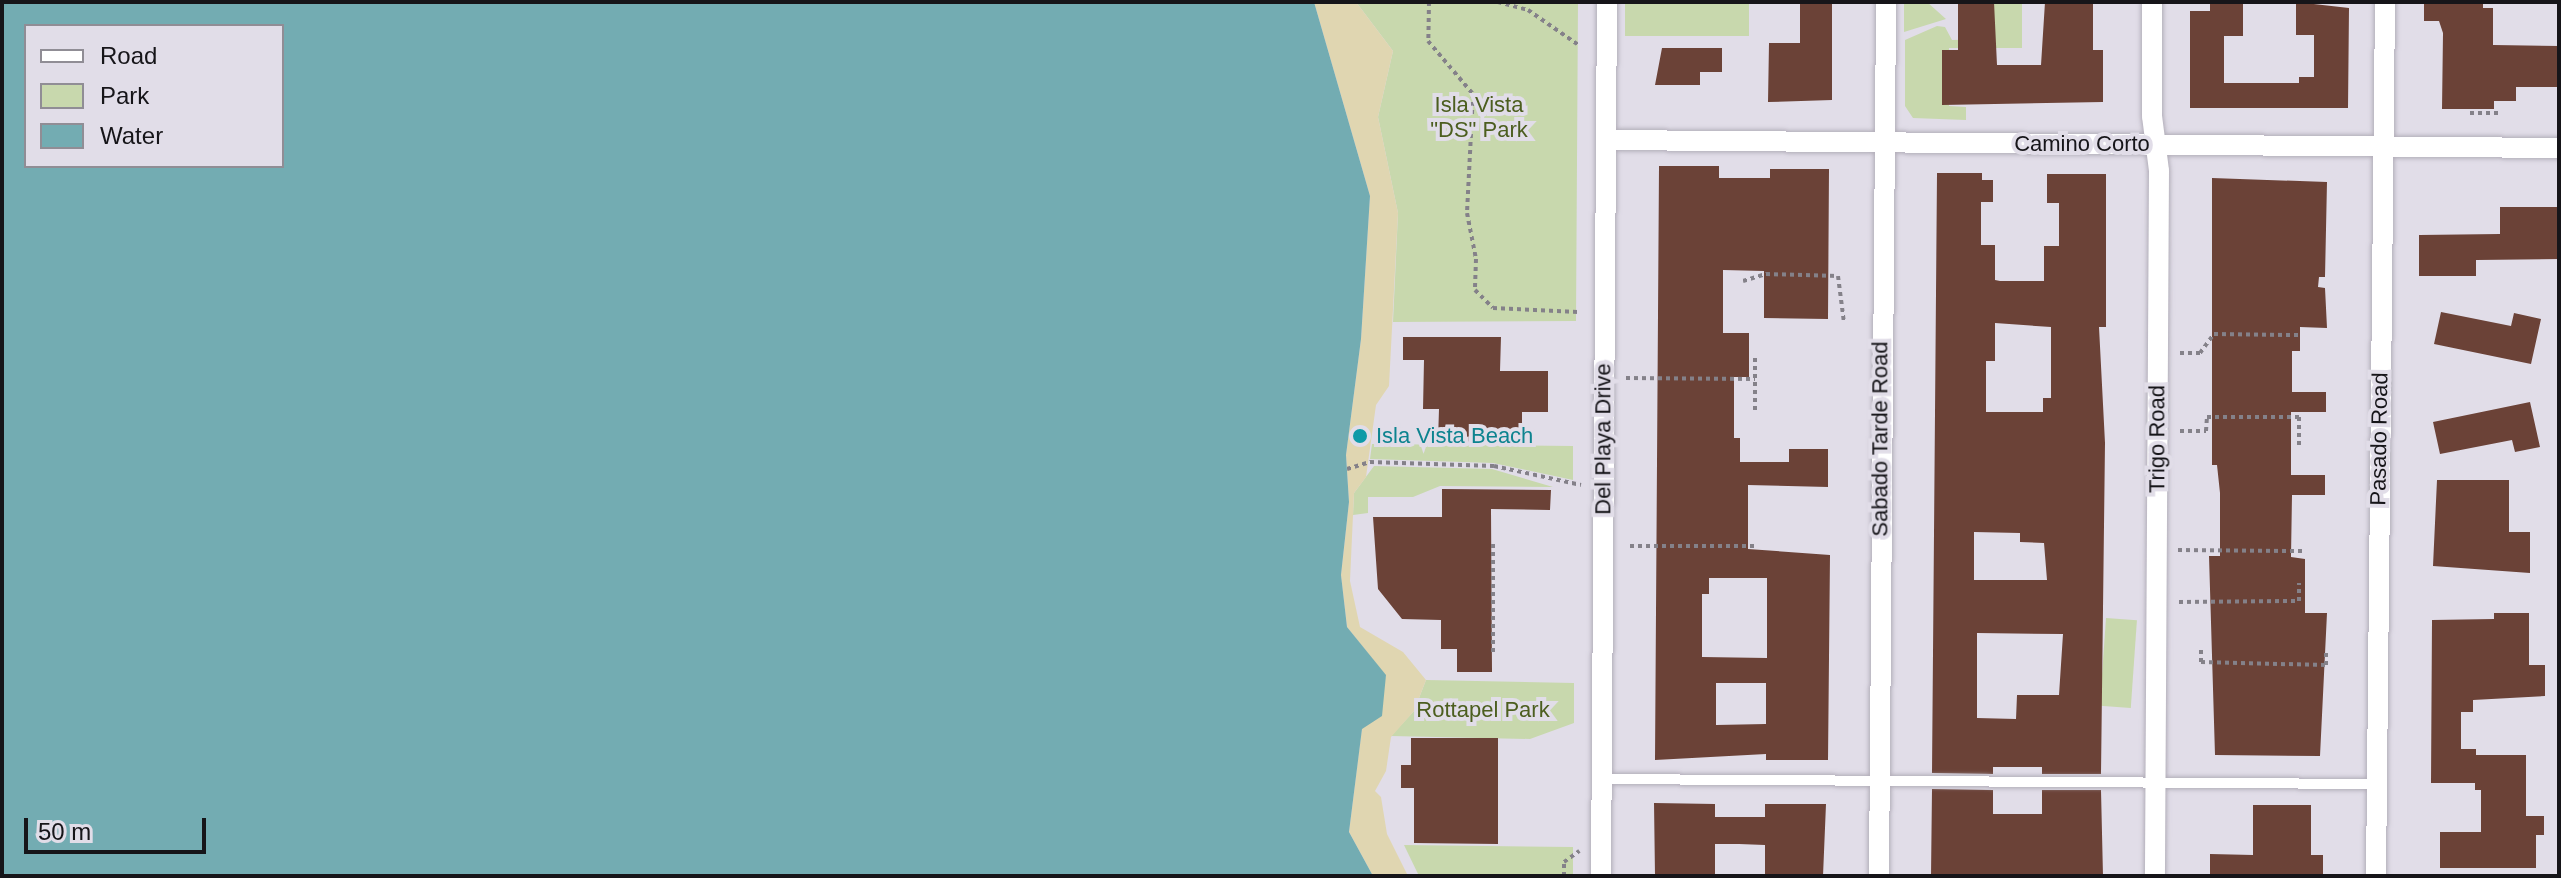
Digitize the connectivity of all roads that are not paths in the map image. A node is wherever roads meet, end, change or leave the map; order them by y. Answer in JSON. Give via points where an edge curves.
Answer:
{"nodes":[{"id":1,"x":1607,"y":2,"type":"edge"},
{"id":2,"x":1886,"y":2,"type":"edge"},
{"id":3,"x":2152,"y":2,"type":"edge"},
{"id":4,"x":2385,"y":2,"type":"edge"},
{"id":5,"x":1606,"y":140,"type":"junction"},
{"id":6,"x":1884,"y":142,"type":"junction"},
{"id":7,"x":2155,"y":144,"type":"junction"},
{"id":8,"x":2383,"y":144,"type":"junction"},
{"id":9,"x":2559,"y":148,"type":"edge"},
{"id":10,"x":1601,"y":779,"type":"junction"},
{"id":11,"x":1879,"y":780,"type":"junction"},
{"id":12,"x":2155,"y":783,"type":"junction"},
{"id":13,"x":2376,"y":784,"type":"junction"},
{"id":14,"x":1601,"y":876,"type":"edge"},
{"id":15,"x":1879,"y":876,"type":"edge"},
{"id":16,"x":2155,"y":876,"type":"edge"},
{"id":17,"x":2376,"y":876,"type":"edge"}],
"edges":[{"from":1,"to":5,"type":"street","name":"Del Playa Drive"},
{"from":2,"to":6,"type":"street","name":"Sabado Tarde Road"},
{"from":3,"to":7,"type":"street","name":"Trigo Road"},
{"from":4,"to":8,"type":"street","name":"Pasado Road"},
{"from":5,"to":6,"type":"street","name":"Camino Corto"},
{"from":5,"to":10,"type":"street","name":"Del Playa Drive"},
{"from":6,"to":7,"type":"street","name":"Camino Corto"},
{"from":6,"to":11,"type":"street","name":"Sabado Tarde Road"},
{"from":7,"to":8,"type":"street","name":"Camino Corto"},
{"from":7,"to":12,"type":"street","name":"Trigo Road"},
{"from":8,"to":9,"type":"street","name":"Camino Corto"},
{"from":8,"to":13,"type":"street","name":"Pasado Road"},
{"from":10,"to":11,"type":"lane"},
{"from":10,"to":14,"type":"street","name":"Del Playa Drive"},
{"from":11,"to":12,"type":"lane"},
{"from":11,"to":15,"type":"street","name":"Sabado Tarde Road"},
{"from":12,"to":13,"type":"lane"},
{"from":12,"to":16,"type":"street","name":"Trigo Road"},
{"from":13,"to":17,"type":"street","name":"Pasado Road"}]}
